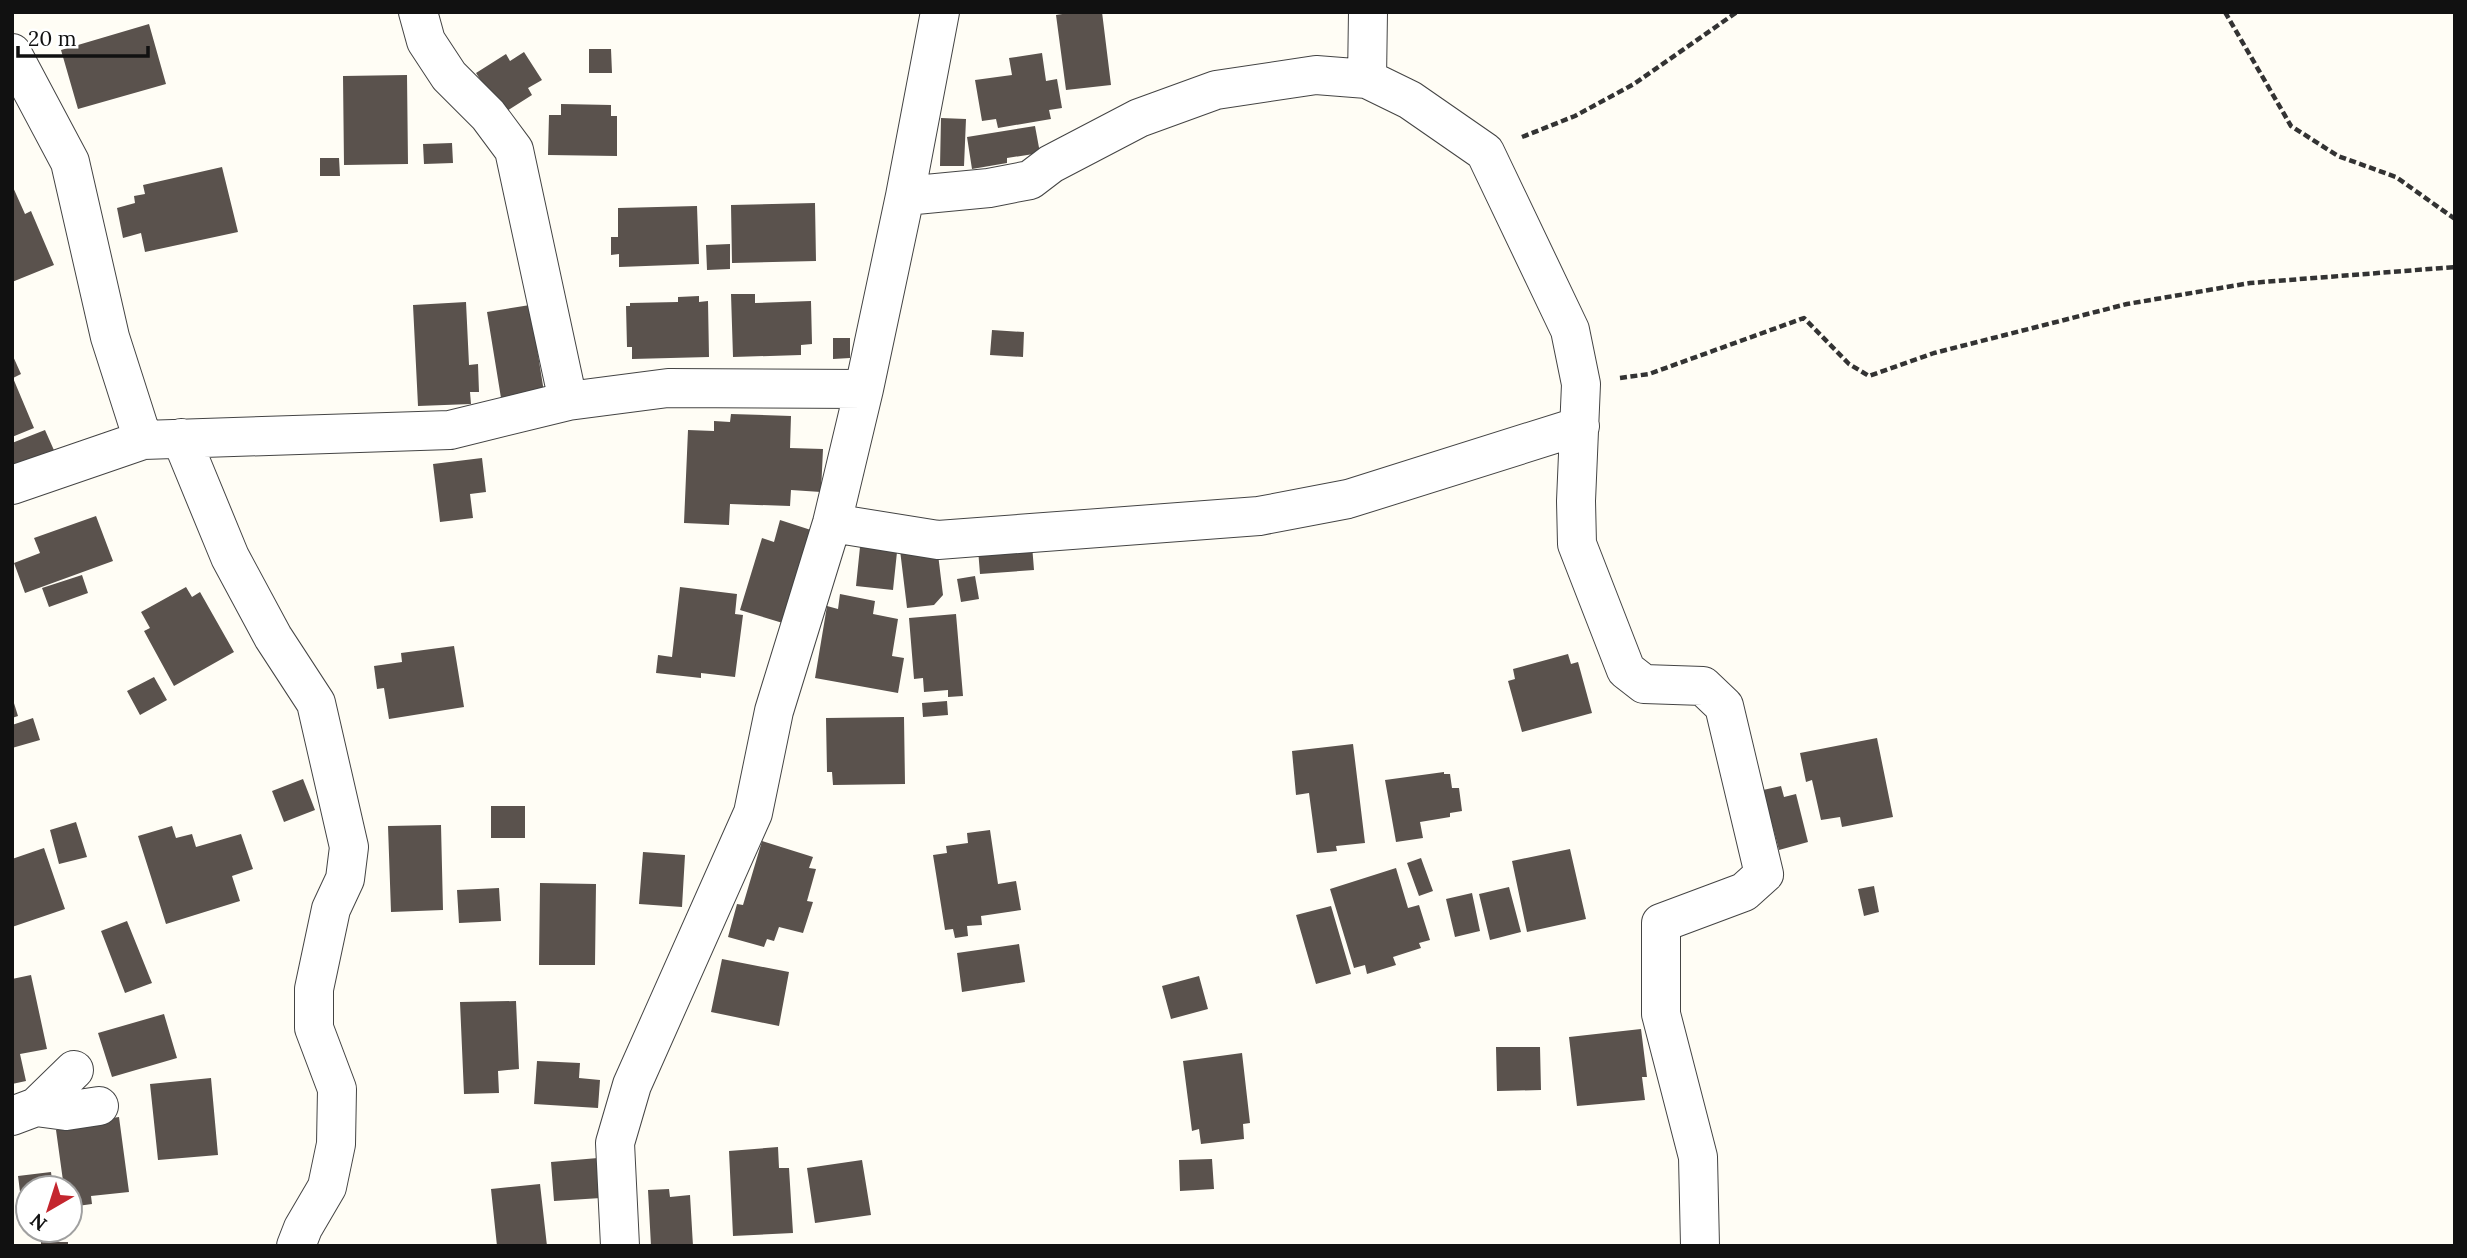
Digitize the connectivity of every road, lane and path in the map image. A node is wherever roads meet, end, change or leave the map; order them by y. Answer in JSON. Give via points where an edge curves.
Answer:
{"nodes":[{"id":1,"x":418,"y":12,"type":"edge"},
{"id":2,"x":940,"y":12,"type":"edge"},
{"id":3,"x":1368,"y":12,"type":"edge"},
{"id":4,"x":1737,"y":12,"type":"edge"},
{"id":5,"x":2225,"y":12,"type":"edge"},
{"id":6,"x":12,"y":53,"type":"edge"},
{"id":7,"x":1367,"y":79,"type":"junction"},
{"id":8,"x":1485,"y":152,"type":"junction"},
{"id":9,"x":905,"y":197,"type":"junction"},
{"id":10,"x":2455,"y":219,"type":"edge"},
{"id":11,"x":2455,"y":267,"type":"edge"},
{"id":12,"x":1581,"y":384,"type":"junction"},
{"id":13,"x":864,"y":389,"type":"junction"},
{"id":14,"x":568,"y":401,"type":"junction"},
{"id":15,"x":1580,"y":426,"type":"junction"},
{"id":16,"x":181,"y":438,"type":"junction"},
{"id":17,"x":143,"y":440,"type":"junction"},
{"id":18,"x":12,"y":485,"type":"edge"},
{"id":19,"x":832,"y":523,"type":"junction"},
{"id":20,"x":74,"y":1070,"type":"dead end"},
{"id":21,"x":99,"y":1106,"type":"dead end"},
{"id":22,"x":24,"y":1111,"type":"edge"},
{"id":23,"x":296,"y":1246,"type":"edge"},
{"id":24,"x":620,"y":1246,"type":"edge"},
{"id":25,"x":1700,"y":1246,"type":"edge"}],
"edges":[{"from":1,"to":14,"type":"street","via":[[426,41],[449,76],[488,114],[514,150]]},
{"from":2,"to":9,"type":"street"},
{"from":3,"to":7,"type":"street"},
{"from":4,"to":8,"type":"path","via":[[1634,84],[1574,116]]},
{"from":5,"to":10,"type":"path","via":[[2291,126],[2337,156],[2396,177]]},
{"from":6,"to":17,"type":"street","via":[[70,162],[110,337]]},
{"from":7,"to":8,"type":"street","via":[[1410,100]]},
{"from":7,"to":9,"type":"street","via":[[1316,75],[1216,90],[1139,118],[1051,164],[1030,180]]},
{"from":8,"to":12,"type":"street","via":[[1570,330]]},
{"from":9,"to":13,"type":"street"},
{"from":11,"to":12,"type":"path","via":[[2250,284],[2127,304],[1934,353],[1869,376],[1849,364],[1804,318],[1649,374]]},
{"from":12,"to":15,"type":"street"},
{"from":13,"to":14,"type":"street","via":[[668,388]]},
{"from":13,"to":19,"type":"street"},
{"from":14,"to":16,"type":"street","via":[[450,430]]},
{"from":15,"to":19,"type":"street","via":[[1348,499],[1259,516],[938,540]]},
{"from":15,"to":25,"type":"street","via":[[1577,544],[1626,670],[1644,684],[1703,686],[1724,706],[1764,874],[1744,892],[1661,923],[1661,1014],[1698,1157]]},
{"from":16,"to":17,"type":"street"},
{"from":16,"to":23,"type":"street","via":[[230,557],[273,637],[316,703],[349,847],[345,878],[331,909],[314,989],[314,1028],[337,1089],[336,1144],[327,1187]]},
{"from":17,"to":18,"type":"street"},
{"from":19,"to":24,"type":"street","via":[[774,710],[752,813],[632,1084],[615,1143]]},
{"from":20,"to":22,"type":"street"},
{"from":21,"to":22,"type":"street"}]}
